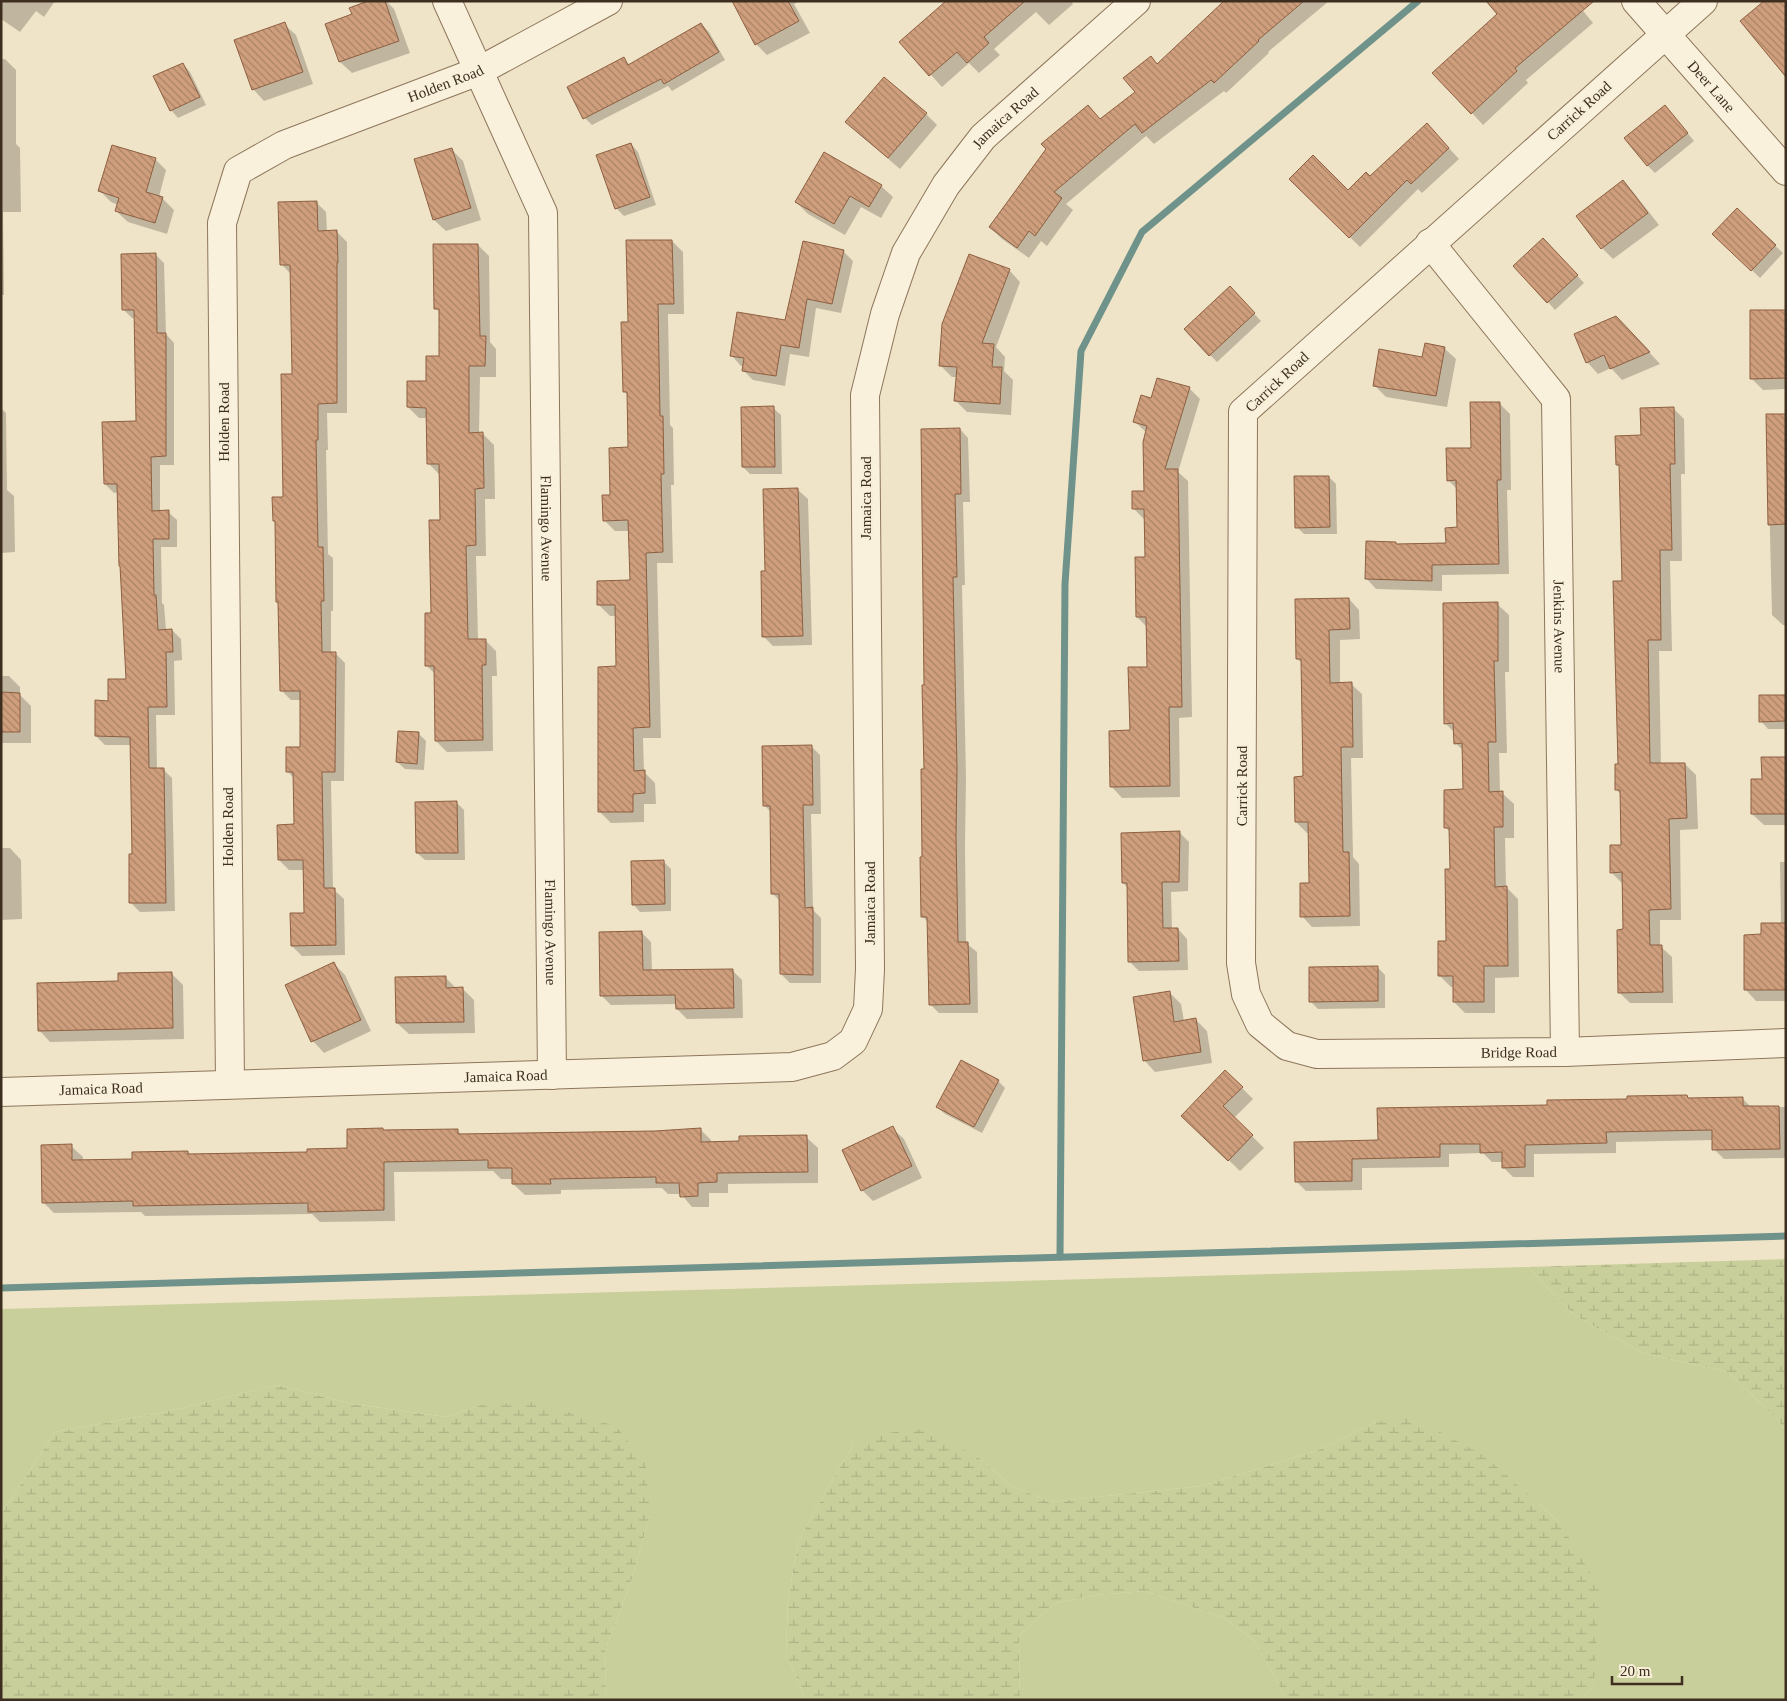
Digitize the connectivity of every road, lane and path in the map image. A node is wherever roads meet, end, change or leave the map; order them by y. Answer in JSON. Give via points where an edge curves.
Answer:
{"nodes":[{"id":1,"x":447,"y":1,"type":"edge"},
{"id":2,"x":608,"y":1,"type":"edge"},
{"id":3,"x":1136,"y":1,"type":"edge"},
{"id":4,"x":1636,"y":1,"type":"edge"},
{"id":5,"x":1703,"y":1,"type":"edge"},
{"id":6,"x":1665,"y":34,"type":"junction"},
{"id":7,"x":479,"y":71,"type":"junction"},
{"id":8,"x":1786,"y":172,"type":"edge"},
{"id":9,"x":1430,"y":243,"type":"junction"},
{"id":10,"x":1260,"y":1024,"type":"joint"},
{"id":11,"x":1786,"y":1044,"type":"edge"},
{"id":12,"x":1565,"y":1052,"type":"junction"},
{"id":13,"x":552,"y":1075,"type":"junction"},
{"id":14,"x":230,"y":1084,"type":"junction"},
{"id":15,"x":1,"y":1092,"type":"edge"}],
"edges":[{"from":1,"to":7,"type":"street","name":"Flamingo Avenue"},
{"from":2,"to":7,"type":"street","name":"Holden Road"},
{"from":3,"to":13,"type":"street","name":"Jamaica Road","via":[[982,137],[946,185],[906,252],[885,314],[866,395],[870,969],[868,1010],[853,1041],[833,1056],[792,1067]]},
{"from":4,"to":6,"type":"street","name":"Deer Lane"},
{"from":5,"to":6,"type":"street","name":"Carrick Road"},
{"from":6,"to":8,"type":"street","name":"Deer Lane"},
{"from":6,"to":9,"type":"street","name":"Carrick Road"},
{"from":7,"to":13,"type":"street","name":"Flamingo Avenue","via":[[543,213]]},
{"from":7,"to":14,"type":"street","name":"Holden Road","via":[[284,145],[238,171],[222,223]]},
{"from":9,"to":10,"type":"street","name":"Carrick Road","via":[[1242,412],[1242,963],[1246,994]]},
{"from":9,"to":12,"type":"street","name":"Jenkins Avenue","via":[[1556,399]]},
{"from":10,"to":12,"type":"street","name":"Bridge Road","via":[[1286,1046],[1316,1054]]},
{"from":11,"to":12,"type":"street","name":"Bridge Road"},
{"from":13,"to":14,"type":"street","name":"Jamaica Road"},
{"from":14,"to":15,"type":"street","name":"Jamaica Road"}]}
